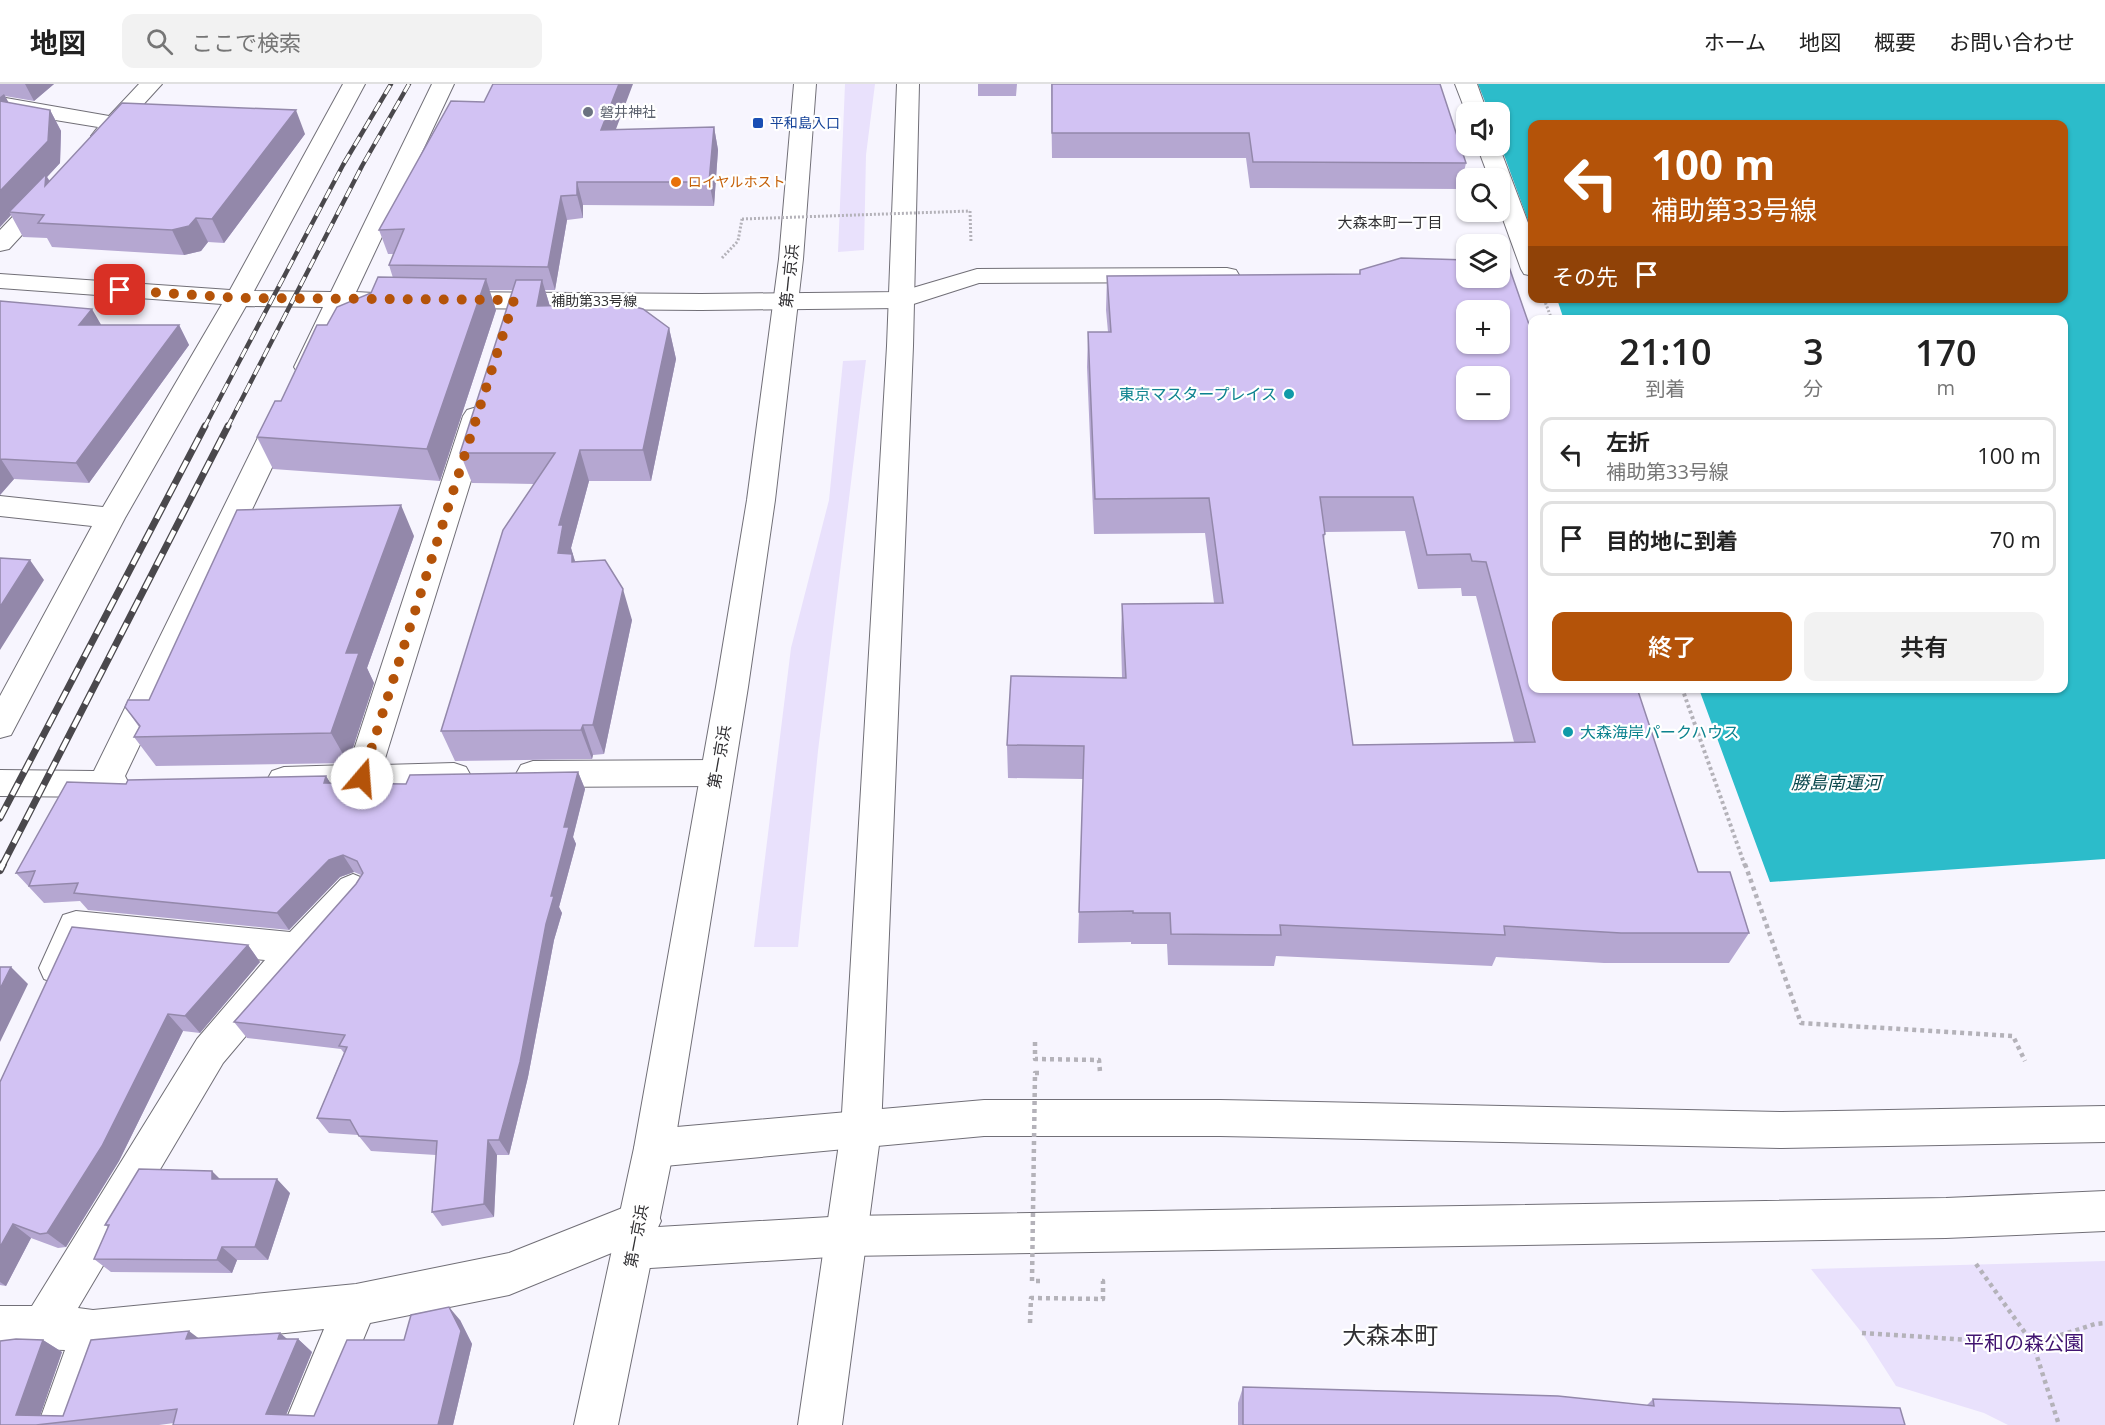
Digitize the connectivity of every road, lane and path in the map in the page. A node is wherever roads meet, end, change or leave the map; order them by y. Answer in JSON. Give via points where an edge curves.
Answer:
{"nodes":[{"id":1,"x":151,"y":84,"type":"edge"},
{"id":2,"x":354,"y":84,"type":"edge"},
{"id":3,"x":444,"y":84,"type":"edge"},
{"id":4,"x":805,"y":84,"type":"edge"},
{"id":5,"x":908,"y":84,"type":"edge"},
{"id":6,"x":1466,"y":84,"type":"edge"},
{"id":7,"x":1472,"y":102,"type":"edge"},
{"id":8,"x":0,"y":104,"type":"edge"},
{"id":9,"x":114,"y":123,"type":"junction"},
{"id":10,"x":89,"y":149,"type":"edge"},
{"id":11,"x":65,"y":175,"type":"edge"},
{"id":12,"x":1510,"y":215,"type":"edge"},
{"id":13,"x":0,"y":244,"type":"edge"},
{"id":14,"x":971,"y":250,"type":"dead end"},
{"id":15,"x":722,"y":258,"type":"dead end"},
{"id":16,"x":1526,"y":273,"type":"edge"},
{"id":17,"x":1252,"y":275,"type":"edge"},
{"id":18,"x":0,"y":281,"type":"edge"},
{"id":19,"x":238,"y":298,"type":"junction"},
{"id":20,"x":339,"y":300,"type":"junction"},
{"id":21,"x":786,"y":300,"type":"junction"},
{"id":22,"x":902,"y":300,"type":"junction"},
{"id":23,"x":485,"y":391,"type":"edge"},
{"id":24,"x":10,"y":507,"type":"edge"},
{"id":25,"x":111,"y":518,"type":"junction"},
{"id":26,"x":0,"y":532,"type":"edge"},
{"id":27,"x":1684,"y":693,"type":"edge"},
{"id":28,"x":0,"y":726,"type":"edge"},
{"id":29,"x":716,"y":773,"type":"junction"},
{"id":30,"x":362,"y":778,"type":"junction"},
{"id":31,"x":257,"y":780,"type":"edge"},
{"id":32,"x":0,"y":783,"type":"edge"},
{"id":33,"x":140,"y":783,"type":"edge"},
{"id":34,"x":104,"y":784,"type":"junction"},
{"id":35,"x":353,"y":889,"type":"edge"},
{"id":36,"x":298,"y":948,"type":"junction"},
{"id":37,"x":41,"y":1002,"type":"edge"},
{"id":38,"x":1035,"y":1042,"type":"dead end"},
{"id":39,"x":2025,"y":1061,"type":"dead end"},
{"id":40,"x":1042,"y":1073,"type":"dead end"},
{"id":41,"x":1100,"y":1073,"type":"dead end"},
{"id":42,"x":2105,"y":1124,"type":"edge"},
{"id":43,"x":861,"y":1130,"type":"junction"},
{"id":44,"x":654,"y":1148,"type":"junction"},
{"id":45,"x":2105,"y":1211,"type":"edge"},
{"id":46,"x":637,"y":1235,"type":"junction"},
{"id":47,"x":848,"y":1236,"type":"junction"},
{"id":48,"x":1975,"y":1262,"type":"dead end"},
{"id":49,"x":1050,"y":1281,"type":"dead end"},
{"id":50,"x":1092,"y":1281,"type":"dead end"},
{"id":51,"x":356,"y":1305,"type":"junction"},
{"id":52,"x":1030,"y":1323,"type":"dead end"},
{"id":53,"x":2105,"y":1323,"type":"edge"},
{"id":54,"x":0,"y":1327,"type":"edge"},
{"id":55,"x":44,"y":1327,"type":"junction"},
{"id":56,"x":93,"y":1331,"type":"junction"},
{"id":57,"x":1862,"y":1333,"type":"dead end"},
{"id":58,"x":2033,"y":1344,"type":"junction"},
{"id":59,"x":60,"y":1425,"type":"edge"},
{"id":60,"x":306,"y":1425,"type":"edge"},
{"id":61,"x":596,"y":1425,"type":"edge"},
{"id":62,"x":820,"y":1425,"type":"edge"},
{"id":63,"x":2059,"y":1425,"type":"edge"}],
"edges":[{"from":1,"to":9,"type":"main road"},
{"from":2,"to":19,"type":"main road"},
{"from":3,"to":20,"type":"main road"},
{"from":4,"to":21,"type":"main road","name":"第一京浜"},
{"from":5,"to":22,"type":"main road"},
{"from":6,"to":7,"type":"main road"},
{"from":8,"to":9,"type":"main road"},
{"from":9,"to":10,"type":"main road"},
{"from":11,"to":13,"type":"main road"},
{"from":12,"to":16,"type":"main road"},
{"from":14,"to":15,"type":"path","bridge":true,"via":[[970,211],[742,219],[738,241]]},
{"from":17,"to":22,"type":"main road","name":"補助第33号線","via":[[978,276]]},
{"from":18,"to":19,"type":"main road","name":"補助第33号線"},
{"from":19,"to":20,"type":"main road","name":"補助第33号線"},
{"from":19,"to":25,"type":"main road"},
{"from":20,"to":21,"type":"main road","name":"補助第33号線","via":[[510,312]]},
{"from":20,"to":34,"type":"main road"},
{"from":21,"to":22,"type":"main road","name":"補助第33号線"},
{"from":21,"to":29,"type":"main road","name":"第一京浜","via":[[761,500]]},
{"from":22,"to":43,"type":"main road"},
{"from":23,"to":30,"type":"main road"},
{"from":24,"to":25,"type":"main road"},
{"from":24,"to":26,"type":"main road"},
{"from":25,"to":28,"type":"main road"},
{"from":27,"to":39,"type":"path","via":[[1801,1023],[2013,1036]]},
{"from":29,"to":30,"type":"main road"},
{"from":29,"to":44,"type":"main road","name":"第一京浜"},
{"from":30,"to":31,"type":"main road"},
{"from":32,"to":34,"type":"main road"},
{"from":33,"to":34,"type":"main road"},
{"from":35,"to":36,"type":"main road"},
{"from":36,"to":37,"type":"main road","via":[[76,926]]},
{"from":36,"to":55,"type":"main road","via":[[210,1051]]},
{"from":38,"to":41,"type":"path","via":[[1035,1059],[1099,1060]]},
{"from":40,"to":49,"type":"path","bridge":true,"via":[[1035,1073],[1032,1281]]},
{"from":42,"to":43,"type":"main road","via":[[1782,1130],[1232,1118],[984,1118]]},
{"from":43,"to":44,"type":"main road"},
{"from":43,"to":47,"type":"main road"},
{"from":44,"to":46,"type":"main road","name":"第一京浜"},
{"from":45,"to":47,"type":"main road","via":[[1934,1218]]},
{"from":46,"to":47,"type":"main road"},
{"from":46,"to":51,"type":"main road","via":[[509,1274]]},
{"from":46,"to":61,"type":"main road","name":"第一京浜"},
{"from":47,"to":62,"type":"main road"},
{"from":48,"to":58,"type":"path"},
{"from":50,"to":52,"type":"path","via":[[1103,1281],[1103,1299],[1031,1298]]},
{"from":51,"to":56,"type":"main road"},
{"from":51,"to":60,"type":"main road"},
{"from":53,"to":58,"type":"path"},
{"from":54,"to":55,"type":"main road"},
{"from":55,"to":56,"type":"main road"},
{"from":56,"to":59,"type":"main road"},
{"from":57,"to":58,"type":"path"},
{"from":58,"to":63,"type":"path"}]}
